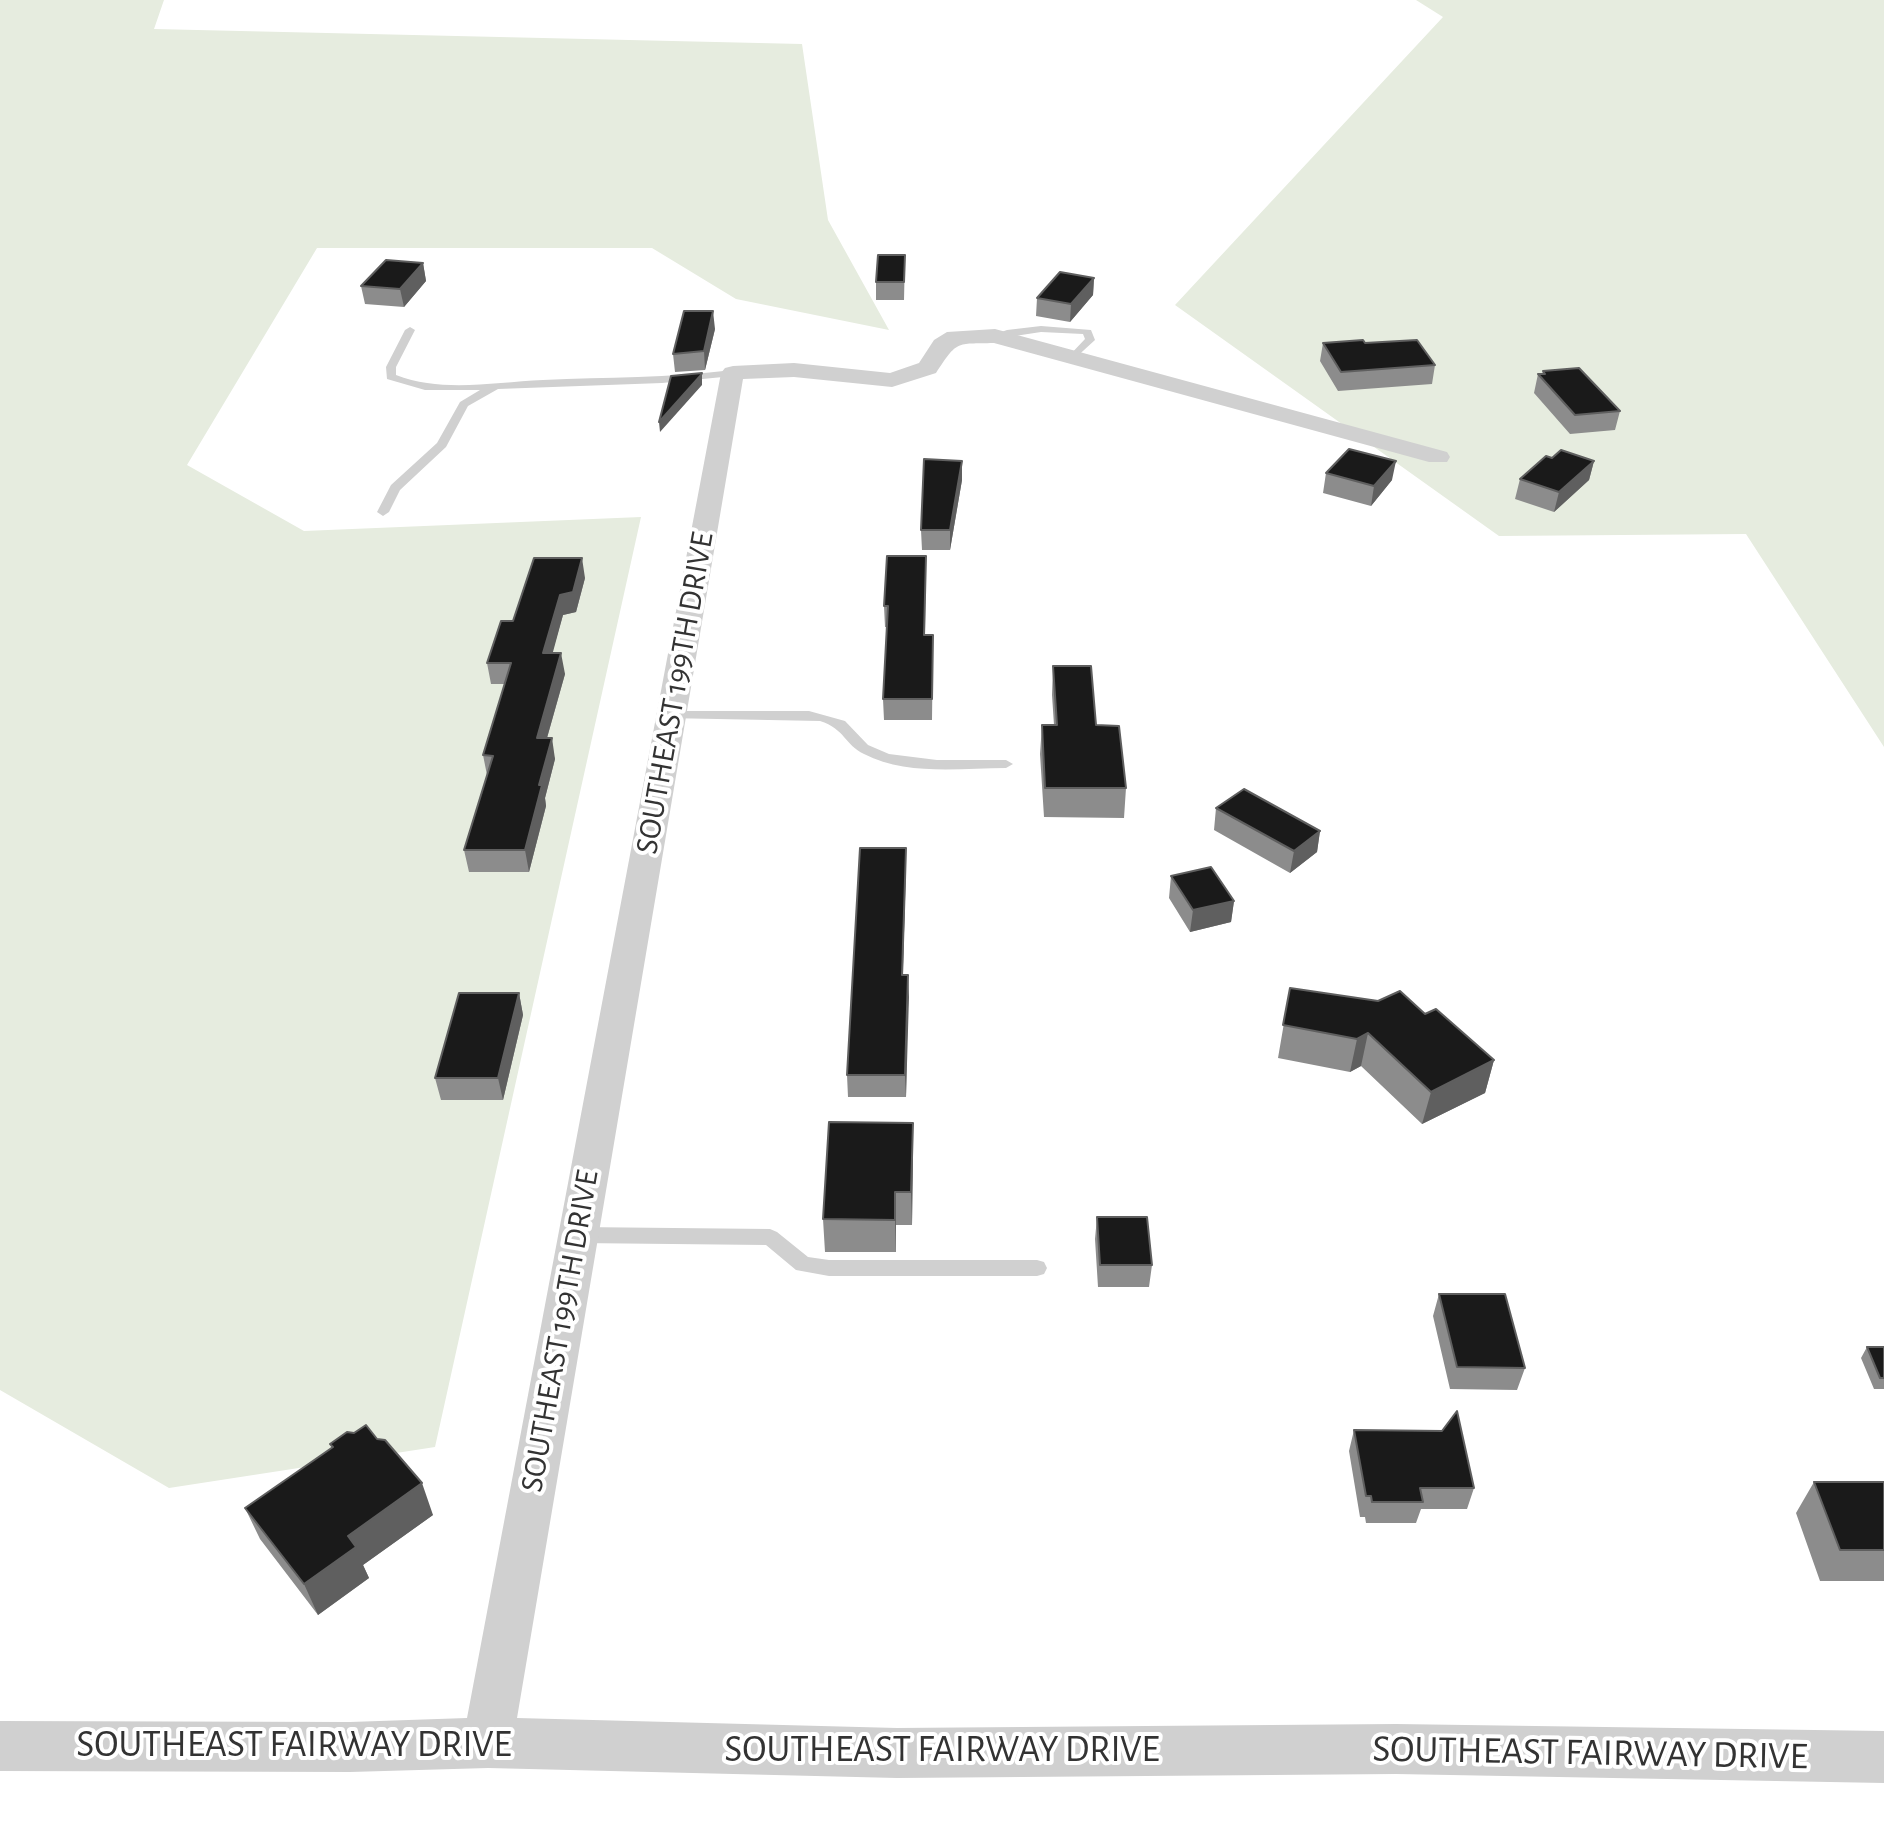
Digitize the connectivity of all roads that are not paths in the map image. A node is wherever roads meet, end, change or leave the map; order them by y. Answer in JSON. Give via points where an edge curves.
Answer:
{"nodes":[{"id":1,"x":410,"y":330,"type":"dead end"},
{"id":2,"x":733,"y":373,"type":"junction"},
{"id":3,"x":499,"y":385,"type":"junction"},
{"id":4,"x":1438,"y":457,"type":"dead end"},
{"id":5,"x":383,"y":512,"type":"dead end"},
{"id":6,"x":671,"y":715,"type":"junction"},
{"id":7,"x":1006,"y":764,"type":"dead end"},
{"id":8,"x":576,"y":1235,"type":"junction"},
{"id":9,"x":1037,"y":1268,"type":"dead end"},
{"id":10,"x":488,"y":1743,"type":"junction"},
{"id":11,"x":0,"y":1746,"type":"edge"},
{"id":12,"x":1884,"y":1757,"type":"edge"}],
"edges":[{"from":1,"to":3,"type":"lane","via":[[391,377],[424,386]]},
{"from":2,"to":3,"type":"lane"},
{"from":2,"to":4,"type":"street","via":[[794,370],[892,380],[928,368],[942,345],[955,337],[995,336]]},
{"from":2,"to":6,"type":"street","name":"SOUTHEAST 199TH DRIVE"},
{"from":3,"to":5,"type":"lane","via":[[464,404],[442,445],[395,488]]},
{"from":6,"to":7,"type":"lane","via":[[809,715],[846,727],[859,746],[871,752],[899,759]]},
{"from":6,"to":8,"type":"street","name":"SOUTHEAST 199TH DRIVE"},
{"from":8,"to":9,"type":"lane","via":[[770,1237],[803,1264],[829,1268]]},
{"from":8,"to":10,"type":"street","name":"SOUTHEAST 199TH DRIVE"},
{"from":10,"to":11,"type":"street","name":"SOUTHEAST FAIRWAY DRIVE"},
{"from":10,"to":12,"type":"street","name":"SOUTHEAST FAIRWAY DRIVE","via":[[897,1753],[1396,1749]]}]}
